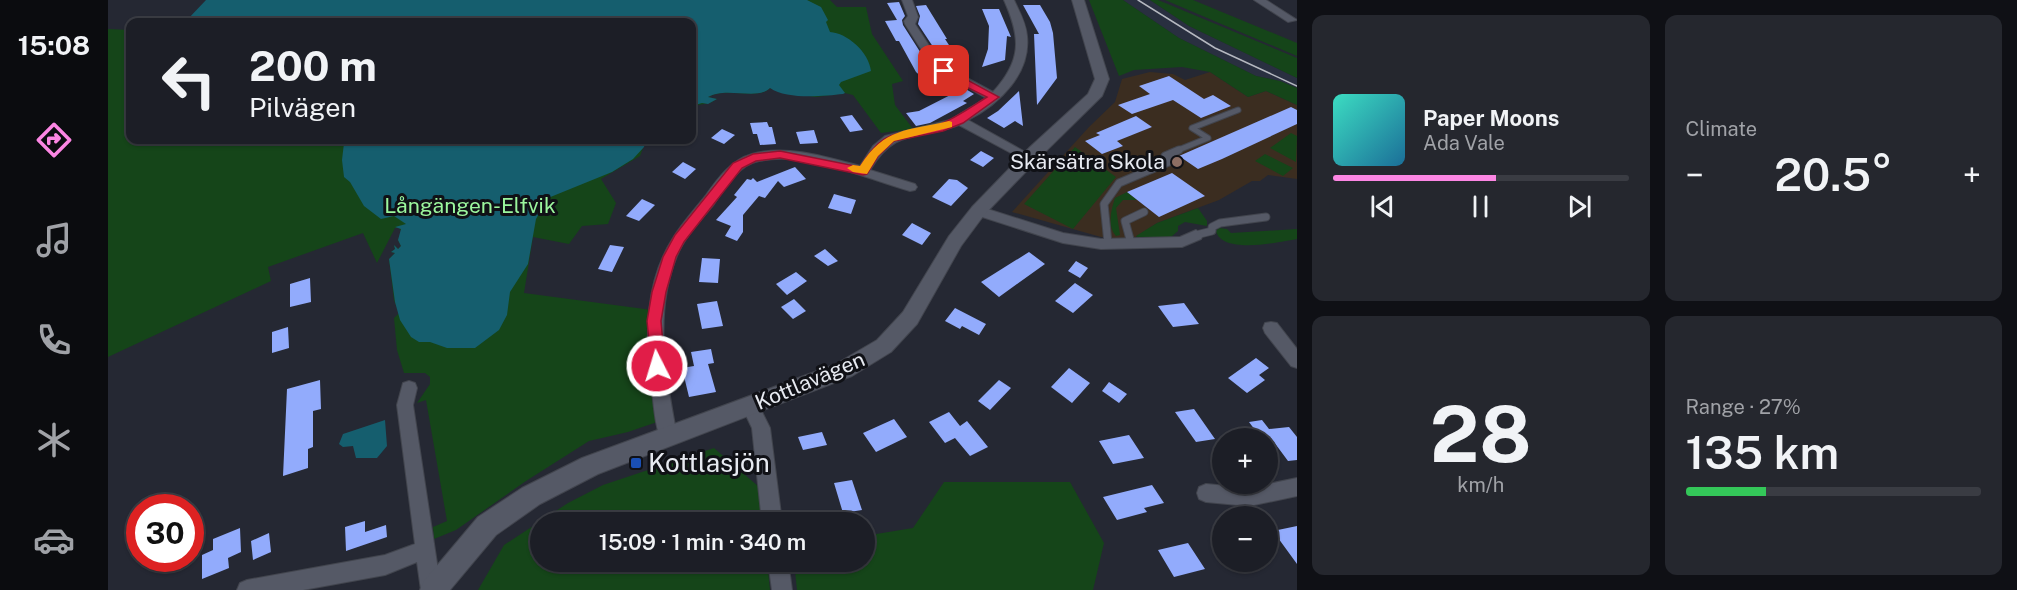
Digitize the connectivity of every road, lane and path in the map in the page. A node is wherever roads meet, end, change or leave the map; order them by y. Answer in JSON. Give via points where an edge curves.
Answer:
{"nodes":[{"id":1,"x":907,"y":0,"type":"edge"},
{"id":2,"x":1009,"y":0,"type":"edge"},
{"id":3,"x":1078,"y":0,"type":"edge"},
{"id":4,"x":1259,"y":0,"type":"edge"},
{"id":5,"x":1292,"y":20,"type":"dead end"},
{"id":6,"x":994,"y":97,"type":"junction"},
{"id":7,"x":1238,"y":110,"type":"dead end"},
{"id":8,"x":959,"y":120,"type":"junction"},
{"id":9,"x":1030,"y":158,"type":"junction"},
{"id":10,"x":863,"y":171,"type":"junction"},
{"id":11,"x":910,"y":187,"type":"dead end"},
{"id":12,"x":978,"y":211,"type":"junction"},
{"id":13,"x":1144,"y":212,"type":"dead end"},
{"id":14,"x":1266,"y":217,"type":"dead end"},
{"id":15,"x":1196,"y":235,"type":"joint"},
{"id":16,"x":1108,"y":243,"type":"junction"},
{"id":17,"x":1131,"y":243,"type":"junction"},
{"id":18,"x":1271,"y":328,"type":"dead end"},
{"id":19,"x":1297,"y":361,"type":"edge"},
{"id":20,"x":409,"y":388,"type":"dead end"},
{"id":21,"x":751,"y":406,"type":"junction"},
{"id":22,"x":668,"y":436,"type":"junction"},
{"id":23,"x":1297,"y":487,"type":"edge"},
{"id":24,"x":1206,"y":493,"type":"dead end"},
{"id":25,"x":771,"y":512,"type":"edge"},
{"id":26,"x":424,"y":550,"type":"junction"},
{"id":27,"x":780,"y":572,"type":"edge"},
{"id":28,"x":247,"y":590,"type":"edge"},
{"id":29,"x":432,"y":590,"type":"edge"},
{"id":30,"x":782,"y":590,"type":"edge"}],
"edges":[{"from":1,"to":6,"type":"street","via":[[913,17],[910,24],[937,66]]},
{"from":2,"to":6,"type":"street","via":[[1022,34],[1022,52],[1007,84]]},
{"from":3,"to":9,"type":"street","name":"Kottlavägen","via":[[1102,79],[1095,96]]},
{"from":4,"to":5,"type":"street"},
{"from":6,"to":8,"type":"street"},
{"from":7,"to":16,"type":"lane","via":[[1192,128],[1208,138],[1165,156],[1172,161],[1119,183],[1104,204]]},
{"from":8,"to":9,"type":"street"},
{"from":8,"to":10,"type":"street","via":[[890,138]]},
{"from":9,"to":12,"type":"street","name":"Kottlavägen"},
{"from":10,"to":11,"type":"street"},
{"from":10,"to":22,"type":"street","via":[[780,155],[746,160],[720,185],[680,239],[664,275],[654,321]]},
{"from":12,"to":16,"type":"street","via":[[1063,238]]},
{"from":12,"to":21,"type":"street","name":"Kottlavägen","via":[[955,241],[910,318],[884,346],[844,370]]},
{"from":13,"to":17,"type":"lane","via":[[1125,221]]},
{"from":14,"to":15,"type":"lane","via":[[1220,223],[1212,231]]},
{"from":15,"to":17,"type":"street","via":[[1182,242]]},
{"from":16,"to":17,"type":"street"},
{"from":18,"to":19,"type":"street"},
{"from":20,"to":26,"type":"street","via":[[405,405]]},
{"from":21,"to":22,"type":"street","name":"Kottlavägen"},
{"from":21,"to":25,"type":"street","via":[[761,428]]},
{"from":22,"to":29,"type":"street","name":"Kottlavägen","via":[[561,480],[499,516]]},
{"from":23,"to":24,"type":"street","via":[[1249,497]]},
{"from":26,"to":28,"type":"street","via":[[385,565]]},
{"from":26,"to":29,"type":"street"},
{"from":27,"to":30,"type":"street"}]}
